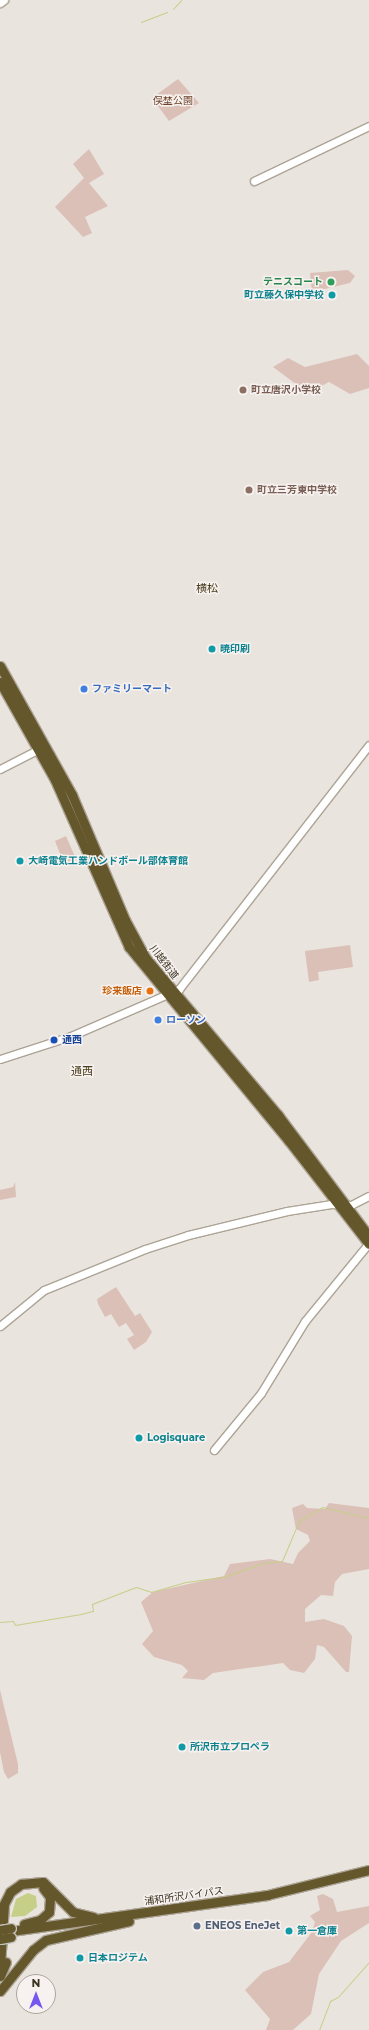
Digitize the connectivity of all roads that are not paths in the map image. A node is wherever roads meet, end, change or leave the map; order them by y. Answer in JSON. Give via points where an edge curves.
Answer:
{"nodes":[{"id":1,"x":4,"y":0,"type":"edge"},
{"id":2,"x":0,"y":3,"type":"edge"},
{"id":3,"x":369,"y":126,"type":"edge"},
{"id":4,"x":254,"y":181,"type":"dead end"},
{"id":5,"x":0,"y":666,"type":"edge"},
{"id":6,"x":0,"y":682,"type":"edge"},
{"id":7,"x":369,"y":745,"type":"edge"},
{"id":8,"x":42,"y":748,"type":"junction"},
{"id":9,"x":0,"y":769,"type":"edge"},
{"id":10,"x":171,"y":994,"type":"junction"},
{"id":11,"x":0,"y":1059,"type":"edge"},
{"id":12,"x":369,"y":1196,"type":"edge"},
{"id":13,"x":340,"y":1205,"type":"junction"},
{"id":14,"x":369,"y":1241,"type":"edge"},
{"id":15,"x":0,"y":1326,"type":"edge"},
{"id":16,"x":214,"y":1450,"type":"dead end"},
{"id":17,"x":369,"y":1870,"type":"edge"},
{"id":18,"x":369,"y":1876,"type":"edge"},
{"id":19,"x":160,"y":1911,"type":"junction"},
{"id":20,"x":129,"y":1921,"type":"junction"},
{"id":21,"x":0,"y":1931,"type":"edge"},
{"id":22,"x":11,"y":1932,"type":"junction"},
{"id":23,"x":0,"y":1939,"type":"edge"},
{"id":24,"x":0,"y":1966,"type":"edge"},
{"id":25,"x":0,"y":1976,"type":"edge"},
{"id":26,"x":0,"y":1992,"type":"edge"}],
"edges":[{"from":1,"to":2,"type":"street"},
{"from":3,"to":4,"type":"street"},
{"from":5,"to":8,"type":"highway","name":"川越街道"},
{"from":6,"to":8,"type":"highway","name":"川越街道"},
{"from":7,"to":10,"type":"street"},
{"from":8,"to":9,"type":"street"},
{"from":8,"to":10,"type":"highway","name":"川越街道","via":[[77,805],[132,936]]},
{"from":10,"to":11,"type":"street","via":[[71,1036]]},
{"from":10,"to":13,"type":"highway","name":"川越街道","via":[[257,1096]]},
{"from":12,"to":13,"type":"street"},
{"from":13,"to":14,"type":"highway","name":"川越街道"},
{"from":13,"to":15,"type":"street","via":[[287,1211],[188,1235],[145,1249],[44,1290]]},
{"from":14,"to":16,"type":"street","via":[[305,1321],[261,1393]]},
{"from":17,"to":19,"type":"highway","name":"浦和所沢バイパス","via":[[294,1890]]},
{"from":18,"to":20,"type":"highway","name":"浦和所沢バイパス","via":[[276,1900]]},
{"from":19,"to":22,"type":"highway","name":"浦和所沢バイパス"},
{"from":19,"to":24,"type":"highway","via":[[83,1915],[70,1909],[46,1884],[25,1883],[10,1892],[4,1904]]},
{"from":20,"to":22,"type":"highway","name":"浦和所沢バイパス"},
{"from":20,"to":26,"type":"highway","via":[[46,1940],[33,1950]]},
{"from":21,"to":22,"type":"highway","name":"浦和所沢バイパス","bridge":true},
{"from":22,"to":23,"type":"highway","name":"浦和所沢バイパス","bridge":true},
{"from":22,"to":25,"type":"highway","via":[[46,1915],[51,1901],[46,1890],[27,1887],[11,1900],[7,1914],[7,1954]]}]}
